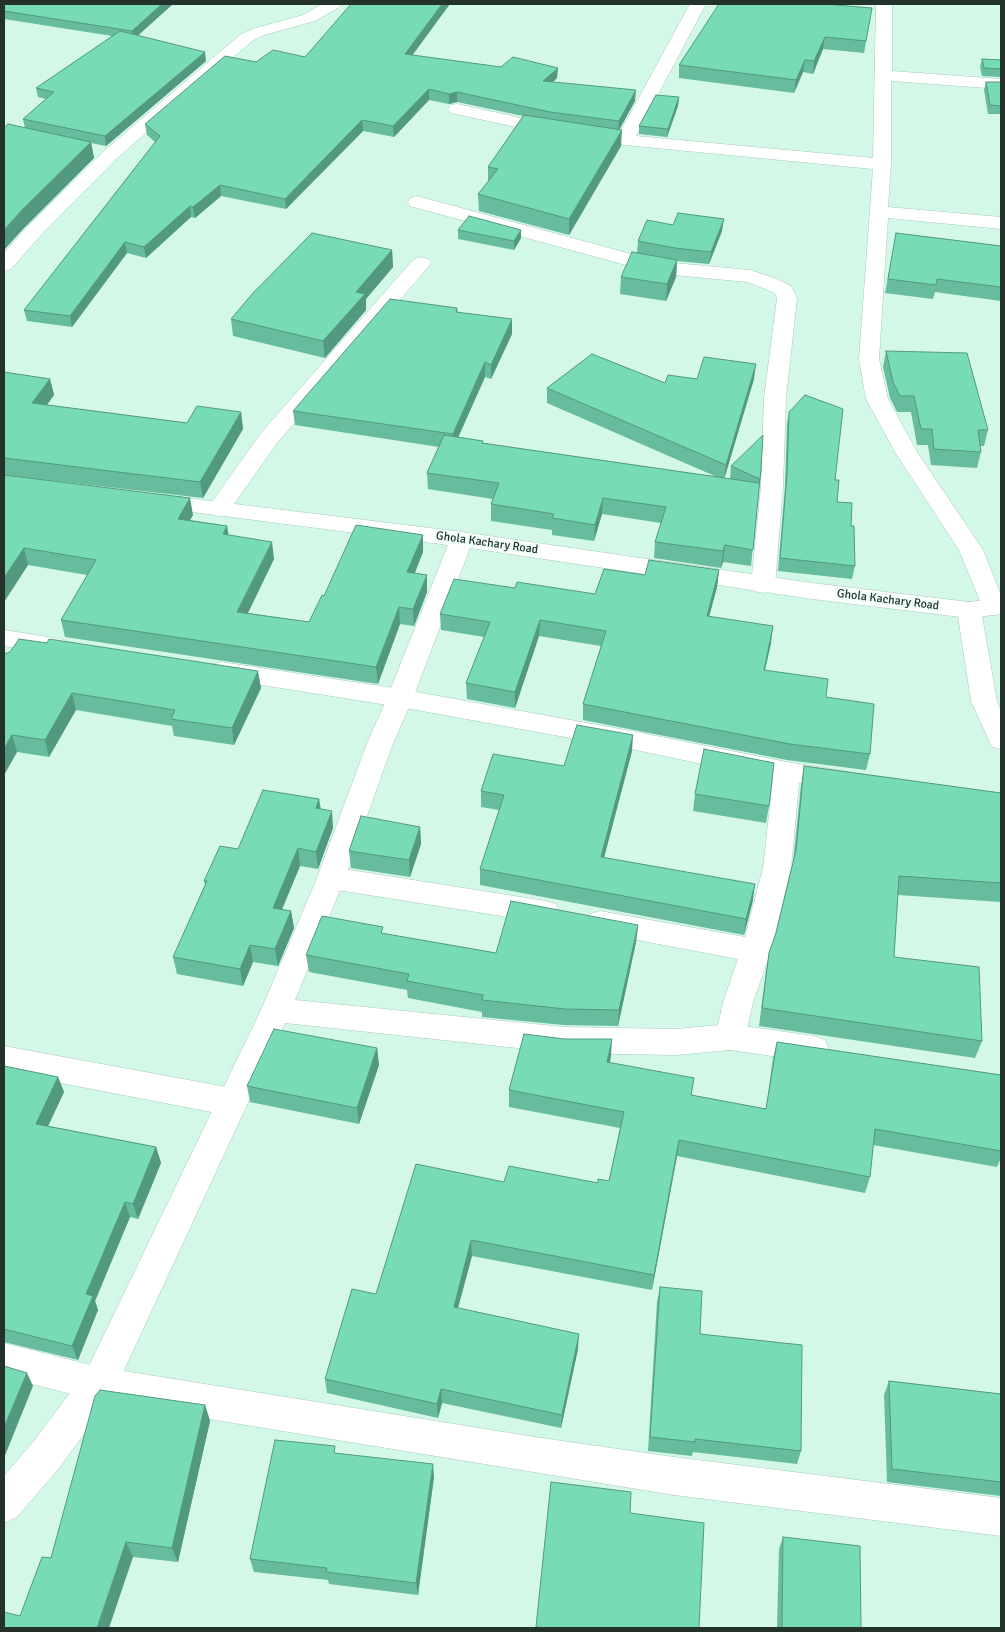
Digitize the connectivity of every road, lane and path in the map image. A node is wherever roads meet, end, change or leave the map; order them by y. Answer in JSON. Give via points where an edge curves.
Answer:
{"nodes":[{"id":1,"x":333,"y":4,"type":"edge"},
{"id":2,"x":698,"y":4,"type":"edge"},
{"id":3,"x":884,"y":4,"type":"edge"},
{"id":4,"x":883,"y":75,"type":"junction"},
{"id":5,"x":1001,"y":84,"type":"edge"},
{"id":6,"x":457,"y":109,"type":"dead end"},
{"id":7,"x":625,"y":140,"type":"junction"},
{"id":8,"x":92,"y":150,"type":"edge"},
{"id":9,"x":111,"y":154,"type":"junction"},
{"id":10,"x":882,"y":164,"type":"junction"},
{"id":11,"x":417,"y":202,"type":"dead end"},
{"id":12,"x":879,"y":212,"type":"junction"},
{"id":13,"x":1001,"y":224,"type":"edge"},
{"id":14,"x":421,"y":263,"type":"dead end"},
{"id":15,"x":4,"y":265,"type":"edge"},
{"id":16,"x":131,"y":498,"type":"edge"},
{"id":17,"x":219,"y":509,"type":"junction"},
{"id":18,"x":462,"y":539,"type":"junction"},
{"id":19,"x":762,"y":585,"type":"junction"},
{"id":20,"x":998,"y":606,"type":"edge"},
{"id":21,"x":969,"y":610,"type":"junction"},
{"id":22,"x":11,"y":639,"type":"edge"},
{"id":23,"x":77,"y":649,"type":"edge"},
{"id":24,"x":4,"y":662,"type":"edge"},
{"id":25,"x":194,"y":667,"type":"edge"},
{"id":26,"x":400,"y":698,"type":"junction"},
{"id":27,"x":1001,"y":740,"type":"edge"},
{"id":28,"x":787,"y":772,"type":"junction"},
{"id":29,"x":863,"y":782,"type":"edge"},
{"id":30,"x":331,"y":878,"type":"junction"},
{"id":31,"x":756,"y":951,"type":"junction"},
{"id":32,"x":276,"y":1010,"type":"junction"},
{"id":33,"x":730,"y":1037,"type":"junction"},
{"id":34,"x":837,"y":1052,"type":"edge"},
{"id":35,"x":4,"y":1059,"type":"edge"},
{"id":36,"x":232,"y":1102,"type":"junction"},
{"id":37,"x":4,"y":1360,"type":"edge"},
{"id":38,"x":100,"y":1384,"type":"junction"},
{"id":39,"x":4,"y":1504,"type":"edge"},
{"id":40,"x":1001,"y":1517,"type":"edge"}],
"edges":[{"from":1,"to":9,"type":"street","via":[[309,18],[246,38]]},
{"from":2,"to":7,"type":"street"},
{"from":3,"to":4,"type":"street"},
{"from":4,"to":5,"type":"street"},
{"from":4,"to":10,"type":"street"},
{"from":6,"to":7,"type":"street","via":[[549,129]]},
{"from":7,"to":10,"type":"street"},
{"from":8,"to":9,"type":"street"},
{"from":9,"to":15,"type":"street"},
{"from":10,"to":12,"type":"street"},
{"from":11,"to":19,"type":"street","via":[[640,263],[750,276],[784,290],[788,298],[775,398],[772,486]]},
{"from":12,"to":13,"type":"street"},
{"from":12,"to":20,"type":"street","via":[[870,359],[877,398],[906,452],[971,550]]},
{"from":14,"to":17,"type":"street","via":[[269,438]]},
{"from":16,"to":17,"type":"street","name":"Ghola Kachary Road"},
{"from":17,"to":18,"type":"street","name":"Ghola Kachary Road"},
{"from":18,"to":19,"type":"street","name":"Ghola Kachary Road"},
{"from":18,"to":26,"type":"street"},
{"from":19,"to":21,"type":"street","name":"Ghola Kachary Road"},
{"from":20,"to":21,"type":"street","name":"Ghola Kachary Road"},
{"from":21,"to":27,"type":"street","via":[[984,701]]},
{"from":22,"to":23,"type":"street"},
{"from":22,"to":24,"type":"street"},
{"from":25,"to":26,"type":"street"},
{"from":26,"to":28,"type":"street"},
{"from":26,"to":30,"type":"street","via":[[378,746]]},
{"from":28,"to":29,"type":"street"},
{"from":28,"to":31,"type":"street","via":[[777,868]]},
{"from":30,"to":31,"type":"street","via":[[499,903]]},
{"from":30,"to":32,"type":"street"},
{"from":31,"to":33,"type":"street"},
{"from":32,"to":33,"type":"street","via":[[564,1040],[676,1042]]},
{"from":32,"to":36,"type":"street"},
{"from":33,"to":34,"type":"street"},
{"from":35,"to":36,"type":"street"},
{"from":36,"to":38,"type":"street"},
{"from":37,"to":38,"type":"street"},
{"from":38,"to":39,"type":"street"},
{"from":38,"to":40,"type":"street","via":[[674,1476]]}]}
